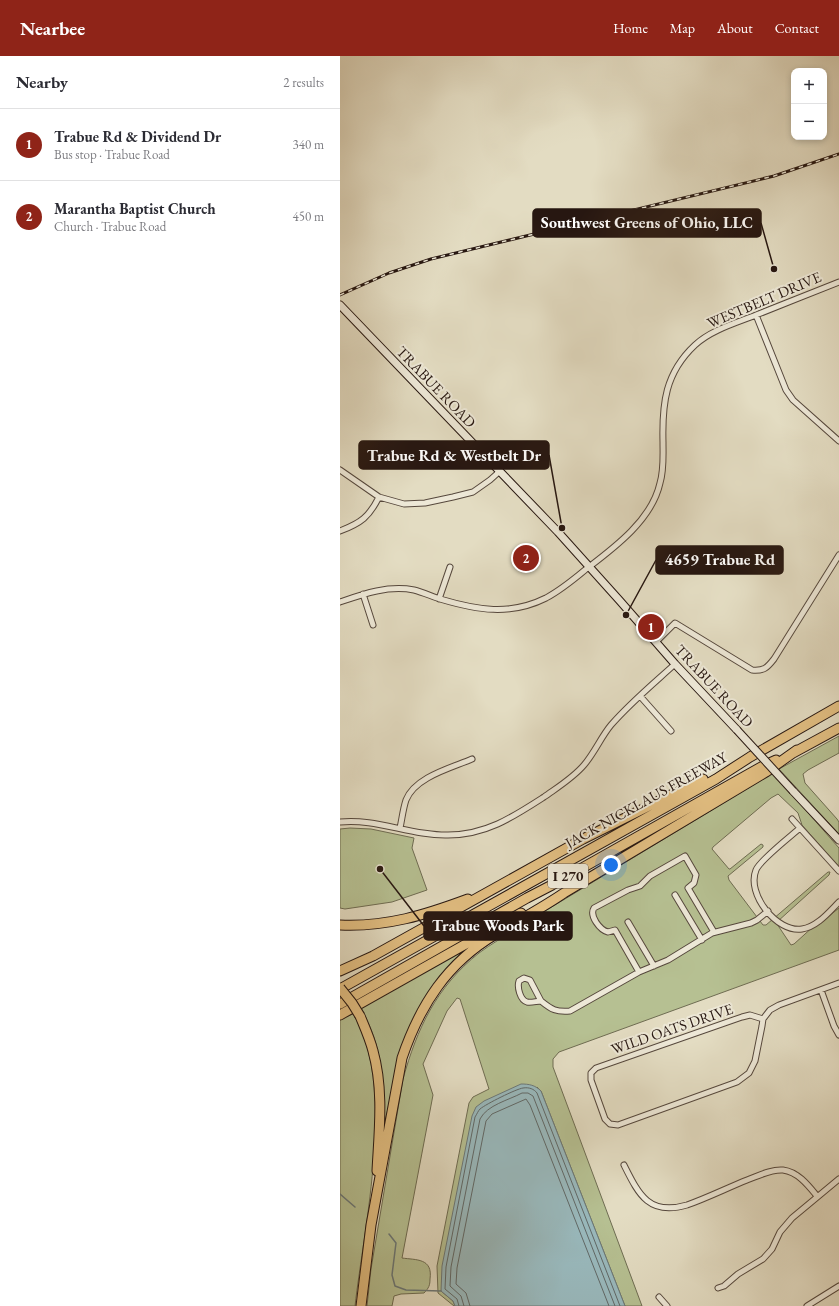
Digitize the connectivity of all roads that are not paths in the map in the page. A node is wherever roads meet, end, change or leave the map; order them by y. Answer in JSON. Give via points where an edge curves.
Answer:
{"nodes":[{"id":1,"x":839,"y":282,"type":"edge"},
{"id":2,"x":340,"y":305,"type":"edge"},
{"id":3,"x":756,"y":315,"type":"junction"},
{"id":4,"x":839,"y":442,"type":"edge"},
{"id":5,"x":340,"y":470,"type":"edge"},
{"id":6,"x":500,"y":472,"type":"junction"},
{"id":7,"x":379,"y":497,"type":"junction"},
{"id":8,"x":340,"y":531,"type":"edge"},
{"id":9,"x":839,"y":555,"type":"edge"},
{"id":10,"x":450,"y":567,"type":"dead end"},
{"id":11,"x":590,"y":567,"type":"junction"},
{"id":12,"x":363,"y":594,"type":"junction"},
{"id":13,"x":439,"y":599,"type":"junction"},
{"id":14,"x":340,"y":602,"type":"edge"},
{"id":15,"x":373,"y":625,"type":"dead end"},
{"id":16,"x":656,"y":642,"type":"junction"},
{"id":17,"x":675,"y":664,"type":"junction"},
{"id":18,"x":640,"y":696,"type":"junction"},
{"id":19,"x":839,"y":706,"type":"edge"},
{"id":20,"x":839,"y":728,"type":"edge"},
{"id":21,"x":671,"y":731,"type":"dead end"},
{"id":22,"x":797,"y":750,"type":"junction"},
{"id":23,"x":750,"y":757,"type":"junction"},
{"id":24,"x":472,"y":759,"type":"dead end"},
{"id":25,"x":792,"y":819,"type":"dead end"},
{"id":26,"x":340,"y":822,"type":"edge"},
{"id":27,"x":400,"y":828,"type":"junction"},
{"id":28,"x":800,"y":828,"type":"junction"},
{"id":29,"x":839,"y":840,"type":"edge"},
{"id":30,"x":839,"y":871,"type":"edge"},
{"id":31,"x":492,"y":890,"type":"junction"},
{"id":32,"x":564,"y":893,"type":"junction"},
{"id":33,"x":676,"y":895,"type":"dead end"},
{"id":34,"x":839,"y":902,"type":"edge"},
{"id":35,"x":768,"y":912,"type":"junction"},
{"id":36,"x":628,"y":922,"type":"dead end"},
{"id":37,"x":340,"y":925,"type":"edge"},
{"id":38,"x":714,"y":932,"type":"junction"},
{"id":39,"x":702,"y":940,"type":"junction"},
{"id":40,"x":654,"y":966,"type":"junction"},
{"id":41,"x":340,"y":971,"type":"edge"},
{"id":42,"x":639,"y":972,"type":"junction"},
{"id":43,"x":839,"y":983,"type":"edge"},
{"id":44,"x":340,"y":988,"type":"edge"},
{"id":45,"x":821,"y":990,"type":"junction"},
{"id":46,"x":541,"y":1001,"type":"junction"},
{"id":47,"x":340,"y":1004,"type":"edge"},
{"id":48,"x":340,"y":1015,"type":"edge"},
{"id":49,"x":763,"y":1019,"type":"junction"},
{"id":50,"x":839,"y":1035,"type":"edge"},
{"id":51,"x":624,"y":1165,"type":"dead end"},
{"id":52,"x":839,"y":1179,"type":"edge"},
{"id":53,"x":817,"y":1196,"type":"junction"},
{"id":54,"x":371,"y":1224,"type":"junction"},
{"id":55,"x":839,"y":1286,"type":"edge"},
{"id":56,"x":718,"y":1288,"type":"dead end"},
{"id":57,"x":659,"y":1297,"type":"dead end"},
{"id":58,"x":360,"y":1306,"type":"edge"},
{"id":59,"x":667,"y":1306,"type":"edge"},
{"id":60,"x":807,"y":1306,"type":"edge"}],
"edges":[{"from":1,"to":3,"type":"street","name":"WESTBELT DRIVE"},
{"from":2,"to":6,"type":"main road","name":"TRABUE ROAD"},
{"from":3,"to":4,"type":"street","via":[[786,390],[793,400]]},
{"from":3,"to":11,"type":"street","name":"WESTBELT DRIVE","via":[[702,340],[679,363],[668,384],[664,401],[662,473],[653,503],[637,525]]},
{"from":5,"to":7,"type":"street"},
{"from":6,"to":7,"type":"street","via":[[472,492],[454,498],[404,504]]},
{"from":6,"to":11,"type":"main road","name":"TRABUE ROAD"},
{"from":7,"to":8,"type":"street","via":[[365,518]]},
{"from":9,"to":16,"type":"street","via":[[774,659],[761,671],[752,670],[675,623]]},
{"from":10,"to":13,"type":"street"},
{"from":11,"to":13,"type":"street","name":"WESTBELT DRIVE","via":[[548,597],[514,608],[475,609]]},
{"from":11,"to":16,"type":"main road","name":"TRABUE ROAD"},
{"from":12,"to":13,"type":"street","name":"WESTBELT DRIVE","via":[[384,589],[401,589],[413,590]]},
{"from":12,"to":14,"type":"street","name":"WESTBELT DRIVE"},
{"from":12,"to":15,"type":"street"},
{"from":16,"to":17,"type":"main road","name":"TRABUE ROAD"},
{"from":17,"to":18,"type":"street"},
{"from":17,"to":29,"type":"main road","name":"TRABUE ROAD","bridge":true},
{"from":18,"to":21,"type":"street"},
{"from":18,"to":27,"type":"street","via":[[610,726],[584,765],[567,781],[510,819],[490,828],[447,835],[425,834]]},
{"from":19,"to":23,"type":"highway","name":"JACK NICKLAUS FREEWAY","number":"I 270"},
{"from":20,"to":22,"type":"highway","name":"JACK NICKLAUS FREEWAY","number":"I 270"},
{"from":22,"to":32,"type":"highway","via":[[766,772]]},
{"from":22,"to":47,"type":"highway","name":"JACK NICKLAUS FREEWAY","number":"I 270","via":[[763,766]]},
{"from":23,"to":31,"type":"highway","via":[[583,839]]},
{"from":23,"to":44,"type":"highway","name":"JACK NICKLAUS FREEWAY","number":"I 270","via":[[716,779]]},
{"from":24,"to":27,"type":"street","via":[[417,785],[406,800]]},
{"from":25,"to":28,"type":"street"},
{"from":26,"to":27,"type":"street","via":[[368,822]]},
{"from":28,"to":30,"type":"street"},
{"from":28,"to":35,"type":"street","via":[[756,870],[755,891]]},
{"from":31,"to":37,"type":"highway","via":[[413,918],[373,924]]},
{"from":31,"to":41,"type":"highway","via":[[374,956]]},
{"from":32,"to":48,"type":"highway","via":[[506,921]]},
{"from":32,"to":54,"type":"highway","via":[[496,934],[463,958],[446,976],[423,1008],[402,1058]]},
{"from":33,"to":39,"type":"street"},
{"from":34,"to":35,"type":"street","via":[[817,923],[800,930],[780,924]]},
{"from":35,"to":38,"type":"street","via":[[750,923]]},
{"from":36,"to":40,"type":"street"},
{"from":38,"to":39,"type":"street"},
{"from":38,"to":42,"type":"street","via":[[688,888],[694,883],[696,875],[685,856],[650,876],[640,886],[592,911],[601,929],[608,932],[615,930]]},
{"from":39,"to":40,"type":"street"},
{"from":40,"to":42,"type":"street"},
{"from":42,"to":46,"type":"street","via":[[570,1011],[552,1010]]},
{"from":43,"to":45,"type":"street"},
{"from":44,"to":54,"type":"highway","bridge":true,"via":[[352,1003],[368,1033],[378,1074],[380,1115]]},
{"from":45,"to":49,"type":"street","via":[[779,1005],[770,1010]]},
{"from":45,"to":50,"type":"street"},
{"from":46,"to":46,"type":"street","via":[[524,1000],[518,990],[519,981],[524,978],[530,980]]},
{"from":49,"to":49,"type":"street","name":"WILD OATS DRIVE","via":[[755,1061],[749,1074],[737,1082],[618,1125],[605,1120],[591,1080],[591,1073],[596,1068],[742,1017],[750,1015]]},
{"from":51,"to":53,"type":"street","via":[[639,1192],[649,1202],[662,1208],[687,1205],[765,1173],[779,1170],[797,1175]]},
{"from":52,"to":53,"type":"street"},
{"from":53,"to":56,"type":"street","via":[[780,1232],[772,1249],[763,1259]]},
{"from":54,"to":58,"type":"highway"},
{"from":55,"to":60,"type":"street"},
{"from":57,"to":59,"type":"street"}]}
